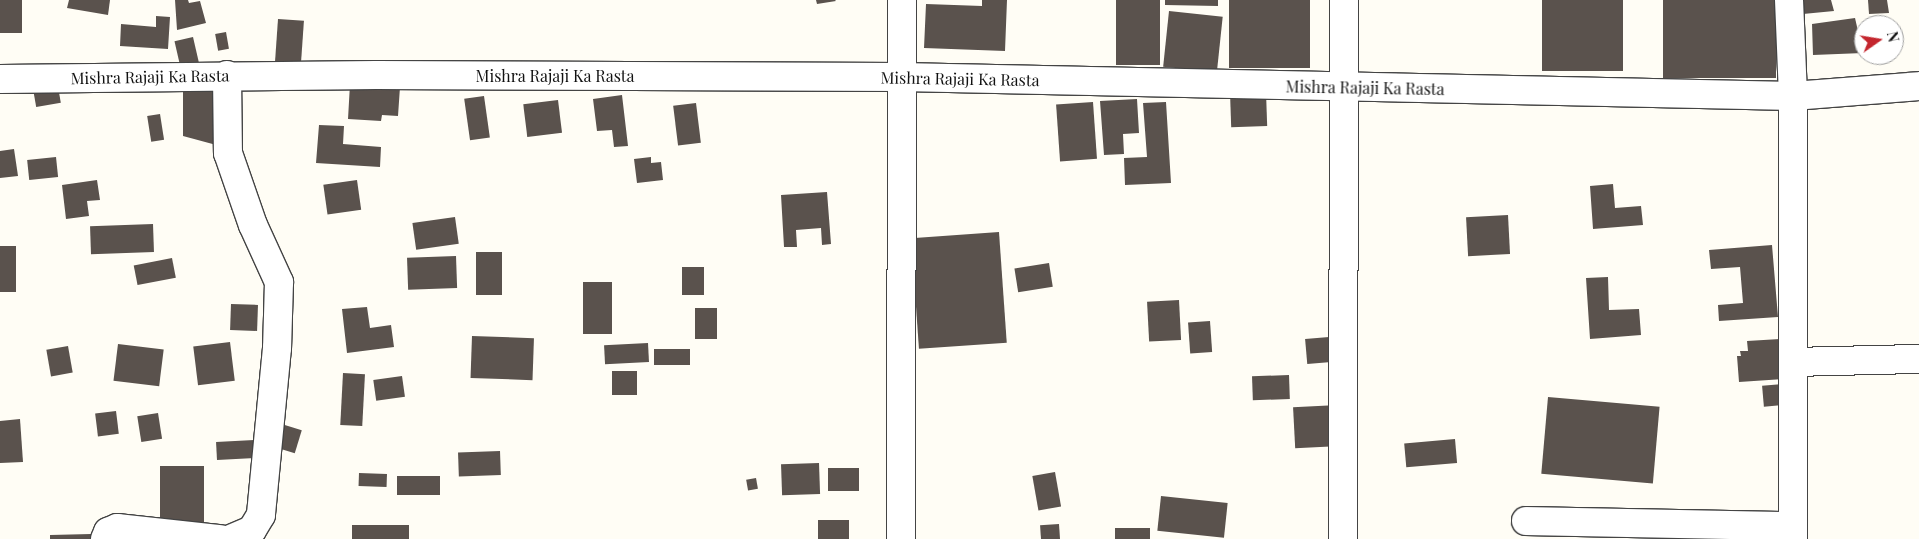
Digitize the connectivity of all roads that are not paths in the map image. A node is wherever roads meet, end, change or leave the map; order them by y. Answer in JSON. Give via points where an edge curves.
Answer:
{"nodes":[{"id":1,"x":902,"y":0,"type":"edge"},
{"id":2,"x":1344,"y":0,"type":"edge"},
{"id":3,"x":1790,"y":0,"type":"edge"},
{"id":4,"x":227,"y":75,"type":"junction"},
{"id":5,"x":901,"y":77,"type":"junction"},
{"id":6,"x":0,"y":79,"type":"edge"},
{"id":7,"x":1919,"y":86,"type":"edge"},
{"id":8,"x":1343,"y":88,"type":"junction"},
{"id":9,"x":1793,"y":96,"type":"junction"},
{"id":10,"x":1919,"y":359,"type":"edge"},
{"id":11,"x":1793,"y":362,"type":"junction"},
{"id":12,"x":1526,"y":522,"type":"dead end"},
{"id":13,"x":1793,"y":532,"type":"edge"},
{"id":14,"x":105,"y":539,"type":"edge"},
{"id":15,"x":220,"y":539,"type":"edge"},
{"id":16,"x":231,"y":539,"type":"edge"},
{"id":17,"x":901,"y":539,"type":"edge"},
{"id":18,"x":1343,"y":539,"type":"edge"}],
"edges":[{"from":1,"to":5,"type":"street"},
{"from":2,"to":8,"type":"street"},
{"from":3,"to":9,"type":"street"},
{"from":4,"to":5,"type":"street","name":"Mishra Rajaji Ka Rasta"},
{"from":4,"to":6,"type":"street","name":"Mishra Rajaji Ka Rasta"},
{"from":4,"to":16,"type":"street","via":[[228,153],[253,225],[279,282],[277,348],[261,515],[252,530]]},
{"from":5,"to":8,"type":"street","name":"Mishra Rajaji Ka Rasta"},
{"from":5,"to":17,"type":"street"},
{"from":7,"to":9,"type":"street","name":"Mishra Rajaji Ka Rasta"},
{"from":8,"to":9,"type":"street","name":"Mishra Rajaji Ka Rasta"},
{"from":8,"to":18,"type":"street"},
{"from":9,"to":11,"type":"street"},
{"from":10,"to":11,"type":"street"},
{"from":11,"to":13,"type":"street"},
{"from":12,"to":13,"type":"street"},
{"from":14,"to":15,"type":"street","via":[[108,532],[117,528]]}]}
